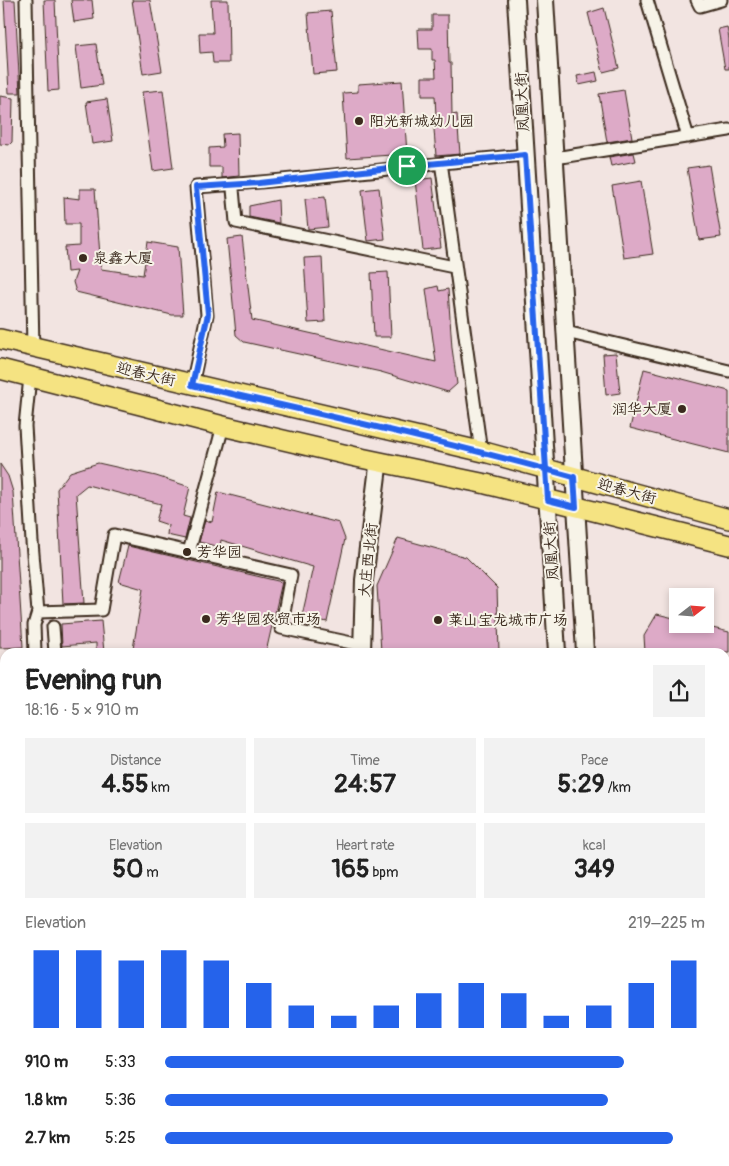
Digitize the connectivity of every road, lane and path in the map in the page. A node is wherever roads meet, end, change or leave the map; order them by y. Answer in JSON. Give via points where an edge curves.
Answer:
{"nodes":[{"id":1,"x":26,"y":0,"type":"edge"},
{"id":2,"x":516,"y":0,"type":"edge"},
{"id":3,"x":545,"y":0,"type":"edge"},
{"id":4,"x":647,"y":0,"type":"edge"},
{"id":5,"x":697,"y":0,"type":"edge"},
{"id":6,"x":721,"y":0,"type":"edge"},
{"id":7,"x":729,"y":130,"type":"edge"},
{"id":8,"x":688,"y":137,"type":"junction"},
{"id":9,"x":525,"y":155,"type":"junction"},
{"id":10,"x":555,"y":158,"type":"junction"},
{"id":11,"x":442,"y":169,"type":"dead end"},
{"id":12,"x":233,"y":189,"type":"dead end"},
{"id":13,"x":454,"y":268,"type":"junction"},
{"id":14,"x":566,"y":332,"type":"junction"},
{"id":15,"x":0,"y":339,"type":"edge"},
{"id":16,"x":33,"y":348,"type":"junction"},
{"id":17,"x":0,"y":369,"type":"edge"},
{"id":18,"x":729,"y":371,"type":"edge"},
{"id":19,"x":30,"y":377,"type":"junction"},
{"id":20,"x":192,"y":385,"type":"junction"},
{"id":21,"x":223,"y":426,"type":"junction"},
{"id":22,"x":481,"y":452,"type":"junction"},
{"id":23,"x":356,"y":457,"type":"junction"},
{"id":24,"x":378,"y":467,"type":"junction"},
{"id":25,"x":546,"y":469,"type":"junction"},
{"id":26,"x":444,"y":475,"type":"junction"},
{"id":27,"x":574,"y":477,"type":"junction"},
{"id":28,"x":548,"y":500,"type":"junction"},
{"id":29,"x":576,"y":507,"type":"junction"},
{"id":30,"x":729,"y":520,"type":"edge"},
{"id":31,"x":729,"y":545,"type":"edge"},
{"id":32,"x":189,"y":552,"type":"junction"},
{"id":33,"x":38,"y":612,"type":"junction"},
{"id":34,"x":53,"y":627,"type":"dead end"},
{"id":35,"x":35,"y":648,"type":"edge"},
{"id":36,"x":54,"y":648,"type":"edge"},
{"id":37,"x":357,"y":648,"type":"edge"},
{"id":38,"x":361,"y":648,"type":"edge"},
{"id":39,"x":557,"y":648,"type":"edge"},
{"id":40,"x":585,"y":648,"type":"edge"}],
"edges":[{"from":1,"to":16,"type":"street"},
{"from":2,"to":9,"type":"main road","name":"凤凰大街"},
{"from":3,"to":10,"type":"main road","name":"凤凰大街"},
{"from":4,"to":8,"type":"street"},
{"from":5,"to":6,"type":"street","via":[[700,6]]},
{"from":7,"to":8,"type":"street"},
{"from":8,"to":10,"type":"street"},
{"from":9,"to":20,"type":"street","via":[[196,187],[208,314]]},
{"from":9,"to":25,"type":"main road","name":"凤凰大街"},
{"from":10,"to":14,"type":"main road","name":"凤凰大街"},
{"from":11,"to":13,"type":"street"},
{"from":12,"to":13,"type":"street","via":[[236,222]]},
{"from":13,"to":22,"type":"street"},
{"from":14,"to":18,"type":"street"},
{"from":14,"to":27,"type":"main road","name":"凤凰大街"},
{"from":15,"to":16,"type":"main road","name":"迎春大街"},
{"from":16,"to":20,"type":"main road","name":"迎春大街"},
{"from":17,"to":19,"type":"main road","name":"迎春大街"},
{"from":19,"to":21,"type":"main road","name":"迎春大街"},
{"from":19,"to":33,"type":"street","via":[[26,426]]},
{"from":20,"to":22,"type":"main road","name":"迎春大街"},
{"from":21,"to":23,"type":"main road","name":"迎春大街"},
{"from":21,"to":32,"type":"street"},
{"from":22,"to":25,"type":"main road","name":"迎春大街"},
{"from":23,"to":24,"type":"main road"},
{"from":23,"to":26,"type":"main road","name":"迎春大街"},
{"from":24,"to":26,"type":"main road","via":[[392,474],[416,478]]},
{"from":24,"to":38,"type":"main road","name":"大庄西北街","via":[[364,580]]},
{"from":25,"to":27,"type":"main road","name":"迎春大街"},
{"from":25,"to":28,"type":"main road","name":"凤凰大街"},
{"from":26,"to":28,"type":"main road","name":"迎春大街"},
{"from":27,"to":29,"type":"main road","name":"凤凰大街"},
{"from":27,"to":30,"type":"main road","name":"迎春大街"},
{"from":28,"to":29,"type":"main road","name":"迎春大街"},
{"from":28,"to":39,"type":"main road","name":"凤凰大街"},
{"from":29,"to":31,"type":"main road","name":"迎春大街"},
{"from":29,"to":40,"type":"main road","name":"凤凰大街"},
{"from":32,"to":33,"type":"street","via":[[114,535],[101,610]]},
{"from":32,"to":37,"type":"street","via":[[291,575],[281,628]]},
{"from":33,"to":35,"type":"street","via":[[34,625]]},
{"from":34,"to":36,"type":"street"}]}
